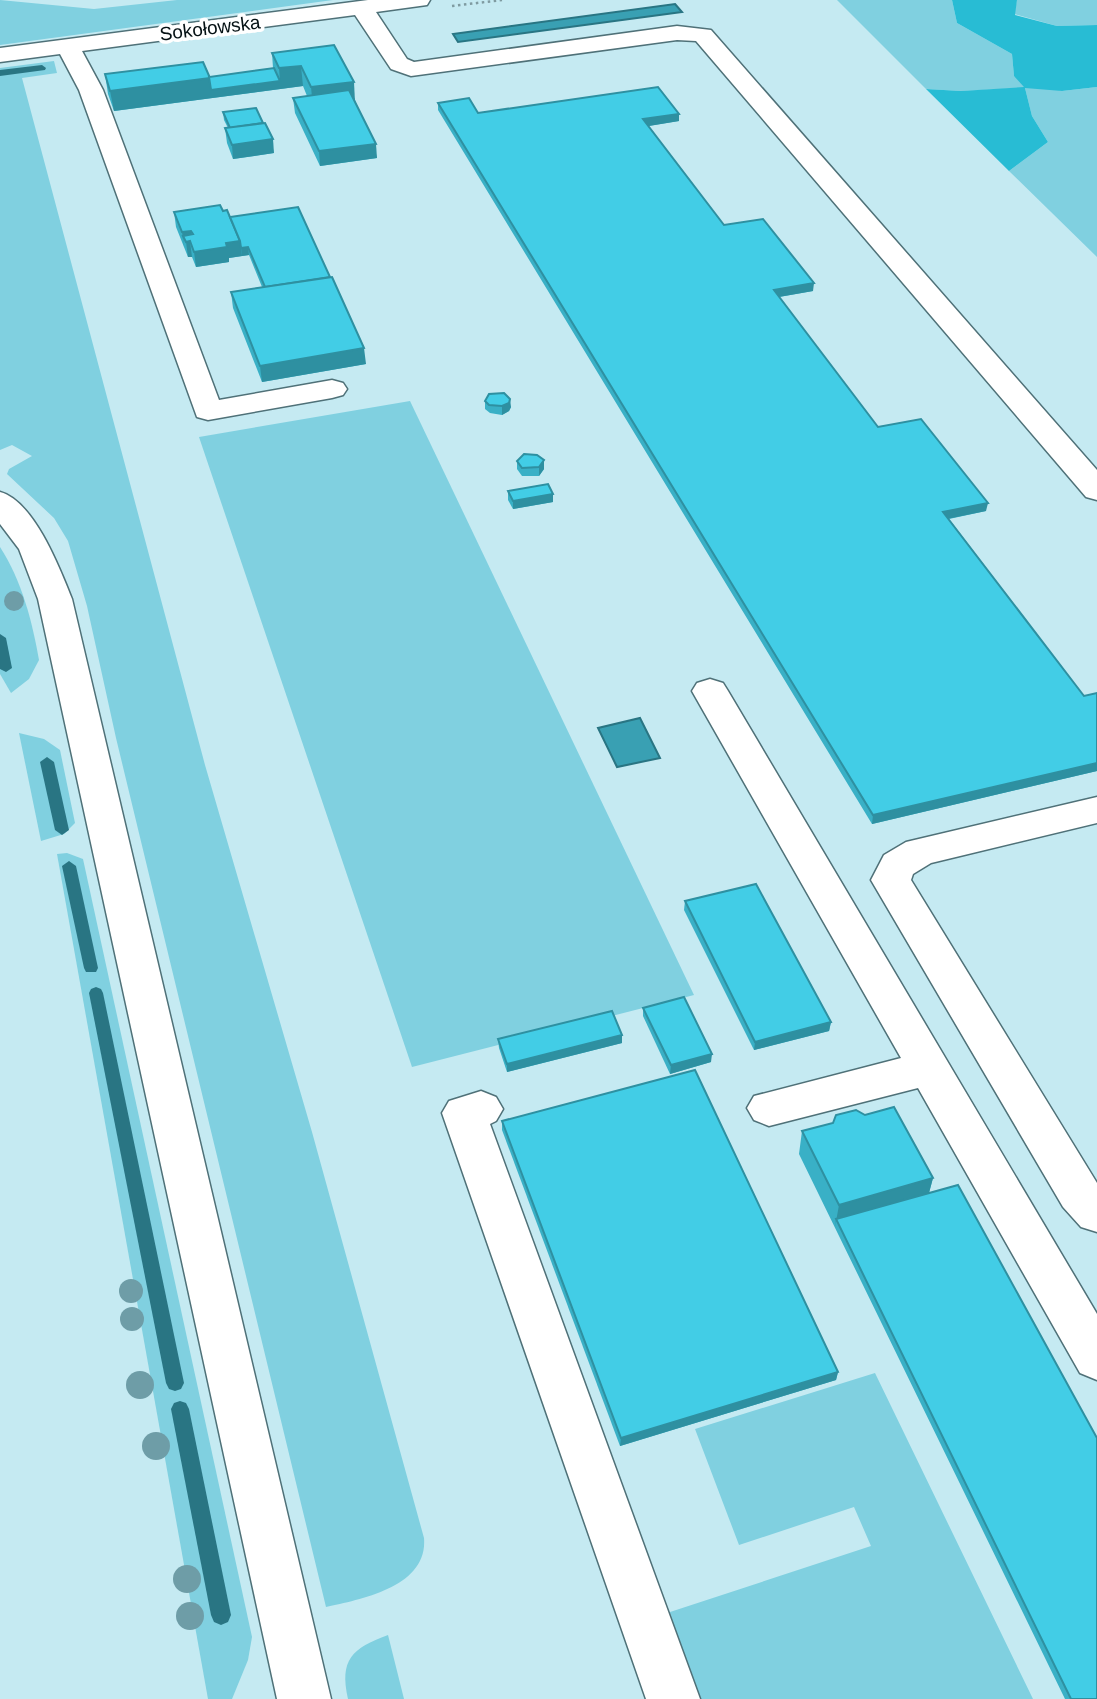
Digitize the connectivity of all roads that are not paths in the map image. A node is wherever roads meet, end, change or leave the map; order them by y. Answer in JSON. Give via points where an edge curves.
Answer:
{"nodes":[{"id":1,"x":419,"y":0,"type":"edge"},
{"id":2,"x":362,"y":8,"type":"junction"},
{"id":3,"x":68,"y":46,"type":"junction"},
{"id":4,"x":0,"y":55,"type":"edge"},
{"id":5,"x":332,"y":389,"type":"dead end"},
{"id":6,"x":1097,"y":490,"type":"edge"},
{"id":7,"x":0,"y":502,"type":"edge"},
{"id":8,"x":710,"y":691,"type":"dead end"},
{"id":9,"x":1097,"y":810,"type":"edge"},
{"id":10,"x":928,"y":1068,"type":"junction"},
{"id":11,"x":769,"y":1108,"type":"dead end"},
{"id":12,"x":481,"y":1109,"type":"dead end"},
{"id":13,"x":1097,"y":1213,"type":"edge"},
{"id":14,"x":1097,"y":1358,"type":"edge"},
{"id":15,"x":304,"y":1699,"type":"edge"},
{"id":16,"x":673,"y":1699,"type":"edge"}],
"edges":[{"from":1,"to":2,"type":"street","name":"Sokołowska"},
{"from":2,"to":3,"type":"street","name":"Sokołowska"},
{"from":2,"to":6,"type":"street","via":[[399,64],[411,69],[677,33],[703,36]]},
{"from":3,"to":4,"type":"street","name":"Sokołowska"},
{"from":3,"to":5,"type":"street","via":[[91,90],[208,411]]},
{"from":7,"to":15,"type":"street","via":[[35,547],[55,599]]},
{"from":8,"to":10,"type":"street"},
{"from":9,"to":13,"type":"street","via":[[920,852],[898,865],[891,880],[1079,1194]]},
{"from":10,"to":11,"type":"street"},
{"from":10,"to":14,"type":"street"},
{"from":12,"to":16,"type":"street","via":[[464,1113]]}]}
